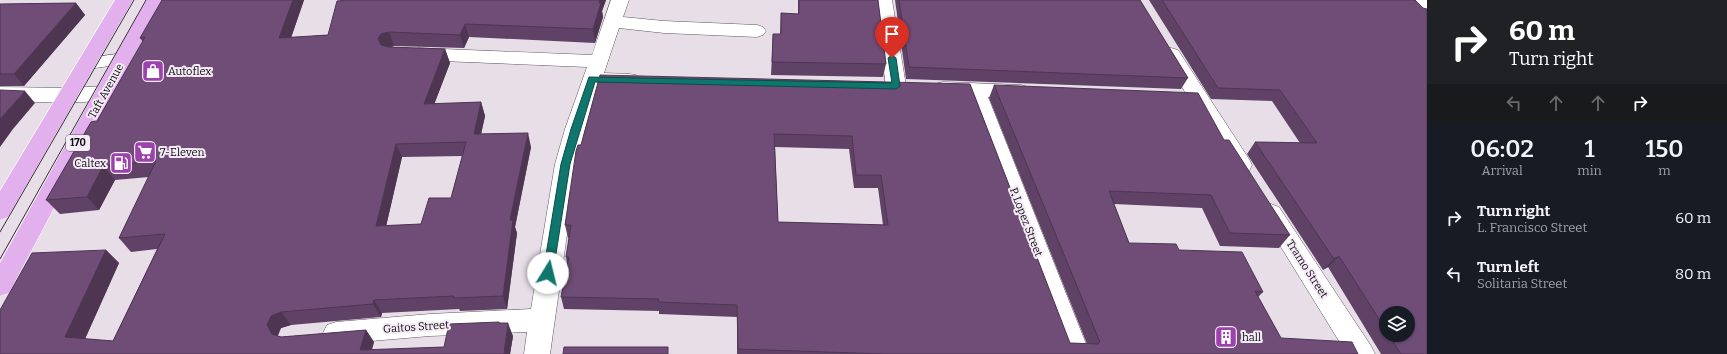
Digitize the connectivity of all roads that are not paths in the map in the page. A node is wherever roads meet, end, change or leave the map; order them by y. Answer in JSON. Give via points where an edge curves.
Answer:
{"nodes":[{"id":1,"x":124,"y":0,"type":"edge"},
{"id":2,"x":155,"y":0,"type":"edge"},
{"id":3,"x":620,"y":0,"type":"edge"},
{"id":4,"x":883,"y":0,"type":"edge"},
{"id":5,"x":1419,"y":0,"type":"edge"},
{"id":6,"x":1427,"y":8,"type":"edge"},
{"id":7,"x":613,"y":22,"type":"junction"},
{"id":8,"x":757,"y":31,"type":"dead end"},
{"id":9,"x":1162,"y":39,"type":"edge"},
{"id":10,"x":402,"y":54,"type":"edge"},
{"id":11,"x":124,"y":59,"type":"junction"},
{"id":12,"x":88,"y":63,"type":"junction"},
{"id":13,"x":595,"y":70,"type":"junction"},
{"id":14,"x":646,"y":80,"type":"edge"},
{"id":15,"x":975,"y":90,"type":"junction"},
{"id":16,"x":105,"y":93,"type":"junction"},
{"id":17,"x":1039,"y":93,"type":"edge"},
{"id":18,"x":0,"y":94,"type":"edge"},
{"id":19,"x":69,"y":95,"type":"junction"},
{"id":20,"x":1174,"y":98,"type":"edge"},
{"id":21,"x":1198,"y":98,"type":"junction"},
{"id":22,"x":0,"y":211,"type":"edge"},
{"id":23,"x":0,"y":286,"type":"edge"},
{"id":24,"x":541,"y":320,"type":"junction"},
{"id":25,"x":314,"y":335,"type":"edge"},
{"id":26,"x":537,"y":354,"type":"edge"},
{"id":27,"x":1077,"y":354,"type":"edge"},
{"id":28,"x":1362,"y":354,"type":"edge"}],
"edges":[{"from":1,"to":12,"type":"main road"},
{"from":2,"to":11,"type":"main road","name":"Taft Avenue","number":"170"},
{"from":3,"to":7,"type":"street"},
{"from":4,"to":15,"type":"street","via":[[904,87]]},
{"from":5,"to":6,"type":"street"},
{"from":7,"to":8,"type":"street"},
{"from":7,"to":13,"type":"street"},
{"from":9,"to":21,"type":"street","name":"Tramo Street"},
{"from":10,"to":13,"type":"street"},
{"from":11,"to":12,"type":"street"},
{"from":11,"to":16,"type":"main road","name":"Taft Avenue","number":"170"},
{"from":12,"to":19,"type":"main road"},
{"from":13,"to":14,"type":"street"},
{"from":13,"to":24,"type":"street","via":[[566,164]]},
{"from":15,"to":17,"type":"street"},
{"from":15,"to":27,"type":"street","name":"P. Lopez Street"},
{"from":16,"to":19,"type":"street"},
{"from":16,"to":23,"type":"main road","name":"Taft Avenue","number":"170"},
{"from":18,"to":19,"type":"street"},
{"from":19,"to":22,"type":"main road"},
{"from":20,"to":21,"type":"street"},
{"from":21,"to":28,"type":"street","name":"Tramo Street"},
{"from":24,"to":25,"type":"street","name":"Gaitos Street","via":[[430,325]]},
{"from":24,"to":26,"type":"street"}]}
